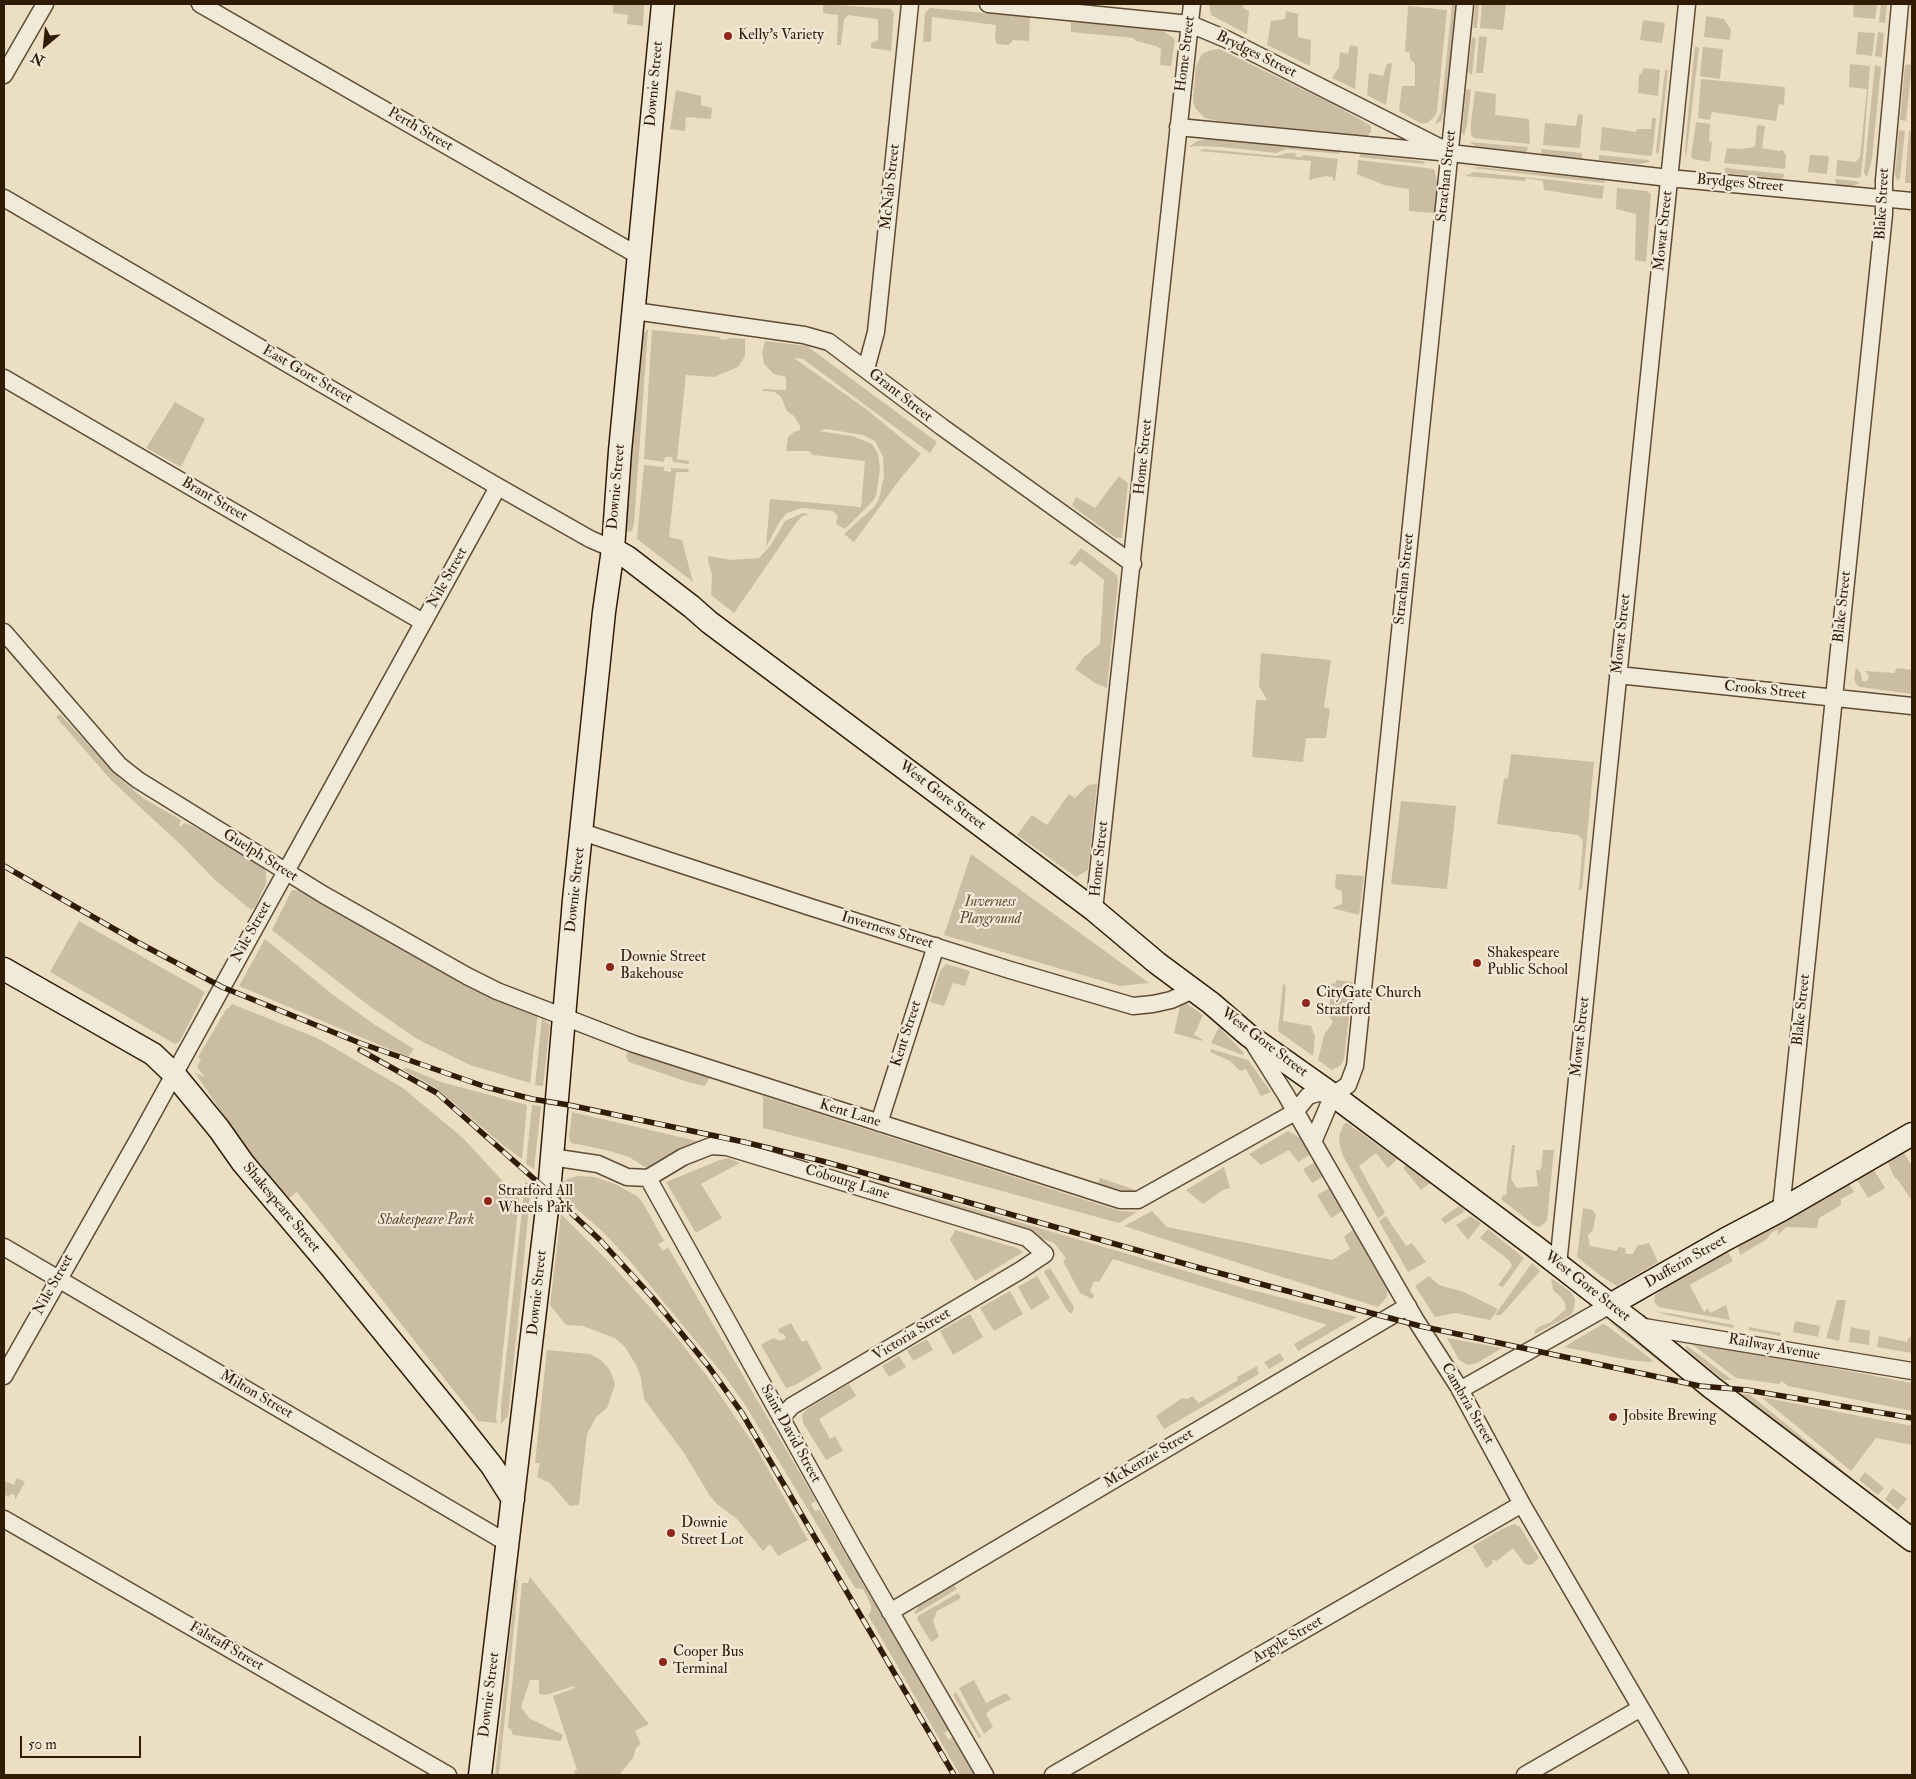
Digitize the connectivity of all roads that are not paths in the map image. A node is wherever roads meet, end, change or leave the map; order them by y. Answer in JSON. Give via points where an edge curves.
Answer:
{"nodes":[{"id":1,"x":45,"y":4,"type":"edge"},
{"id":2,"x":200,"y":4,"type":"edge"},
{"id":3,"x":663,"y":4,"type":"edge"},
{"id":4,"x":910,"y":4,"type":"edge"},
{"id":5,"x":988,"y":4,"type":"edge"},
{"id":6,"x":1192,"y":4,"type":"edge"},
{"id":7,"x":1465,"y":4,"type":"edge"},
{"id":8,"x":1687,"y":4,"type":"edge"},
{"id":9,"x":1900,"y":4,"type":"edge"},
{"id":10,"x":1190,"y":24,"type":"junction"},
{"id":11,"x":4,"y":75,"type":"edge"},
{"id":12,"x":1178,"y":127,"type":"junction"},
{"id":13,"x":1450,"y":153,"type":"junction"},
{"id":14,"x":1669,"y":178,"type":"junction"},
{"id":15,"x":4,"y":198,"type":"edge"},
{"id":16,"x":1882,"y":198,"type":"junction"},
{"id":17,"x":1912,"y":201,"type":"edge"},
{"id":18,"x":639,"y":256,"type":"junction"},
{"id":19,"x":634,"y":311,"type":"junction"},
{"id":20,"x":866,"y":369,"type":"junction"},
{"id":21,"x":4,"y":378,"type":"edge"},
{"id":22,"x":498,"y":487,"type":"junction"},
{"id":23,"x":612,"y":549,"type":"junction"},
{"id":24,"x":1132,"y":564,"type":"junction"},
{"id":25,"x":423,"y":622,"type":"junction"},
{"id":26,"x":4,"y":632,"type":"edge"},
{"id":27,"x":1618,"y":675,"type":"junction"},
{"id":28,"x":1834,"y":698,"type":"junction"},
{"id":29,"x":1912,"y":706,"type":"edge"},
{"id":30,"x":582,"y":832,"type":"junction"},
{"id":31,"x":285,"y":871,"type":"junction"},
{"id":32,"x":1094,"y":910,"type":"junction"},
{"id":33,"x":936,"y":946,"type":"junction"},
{"id":34,"x":4,"y":969,"type":"edge"},
{"id":35,"x":1193,"y":990,"type":"junction"},
{"id":36,"x":564,"y":1017,"type":"junction"},
{"id":37,"x":1248,"y":1035,"type":"junction"},
{"id":38,"x":174,"y":1074,"type":"junction"},
{"id":39,"x":1334,"y":1095,"type":"junction"},
{"id":40,"x":1295,"y":1112,"type":"junction"},
{"id":41,"x":879,"y":1122,"type":"junction"},
{"id":42,"x":1912,"y":1134,"type":"edge"},
{"id":43,"x":1313,"y":1142,"type":"junction"},
{"id":44,"x":551,"y":1157,"type":"junction"},
{"id":45,"x":648,"y":1178,"type":"junction"},
{"id":46,"x":1781,"y":1210,"type":"junction"},
{"id":47,"x":4,"y":1246,"type":"edge"},
{"id":48,"x":1045,"y":1254,"type":"joint"},
{"id":49,"x":1558,"y":1265,"type":"junction"},
{"id":50,"x":58,"y":1278,"type":"junction"},
{"id":51,"x":1610,"y":1305,"type":"junction"},
{"id":52,"x":1408,"y":1306,"type":"junction"},
{"id":53,"x":1636,"y":1326,"type":"junction"},
{"id":54,"x":1912,"y":1371,"type":"edge"},
{"id":55,"x":4,"y":1376,"type":"edge"},
{"id":56,"x":1460,"y":1390,"type":"junction"},
{"id":57,"x":781,"y":1418,"type":"junction"},
{"id":58,"x":513,"y":1499,"type":"junction"},
{"id":59,"x":1522,"y":1504,"type":"junction"},
{"id":60,"x":4,"y":1519,"type":"edge"},
{"id":61,"x":1912,"y":1540,"type":"edge"},
{"id":62,"x":509,"y":1544,"type":"junction"},
{"id":63,"x":890,"y":1612,"type":"junction"},
{"id":64,"x":1641,"y":1708,"type":"junction"},
{"id":65,"x":448,"y":1775,"type":"edge"},
{"id":66,"x":480,"y":1775,"type":"edge"},
{"id":67,"x":985,"y":1775,"type":"edge"},
{"id":68,"x":1053,"y":1775,"type":"edge"},
{"id":69,"x":1525,"y":1775,"type":"edge"},
{"id":70,"x":1680,"y":1775,"type":"edge"}],
"edges":[{"from":1,"to":11,"type":"street"},
{"from":2,"to":18,"type":"street","name":"Perth Street"},
{"from":3,"to":18,"type":"street","name":"Downie Street"},
{"from":4,"to":20,"type":"street","name":"McNab Street","via":[[877,325]]},
{"from":5,"to":10,"type":"street","name":"Brydges Street"},
{"from":6,"to":10,"type":"street","name":"Home Street"},
{"from":7,"to":13,"type":"street","name":"Strachan Street"},
{"from":8,"to":14,"type":"street","name":"Mowat Street"},
{"from":9,"to":16,"type":"street","name":"Blake Street"},
{"from":10,"to":12,"type":"street","name":"Home Street"},
{"from":10,"to":13,"type":"street","name":"Brydges Street","via":[[1226,39]]},
{"from":12,"to":13,"type":"street","name":"Brydges Street"},
{"from":12,"to":24,"type":"street","name":"Home Street"},
{"from":13,"to":14,"type":"street","name":"Brydges Street"},
{"from":13,"to":39,"type":"street","name":"Strachan Street","via":[[1355,1066],[1348,1085]]},
{"from":14,"to":16,"type":"street","name":"Brydges Street"},
{"from":14,"to":27,"type":"street","name":"Mowat Street"},
{"from":15,"to":22,"type":"street","name":"East Gore Street"},
{"from":16,"to":17,"type":"street","name":"Brydges Street"},
{"from":16,"to":28,"type":"street","name":"Blake Street","via":[[1883,223]]},
{"from":18,"to":19,"type":"street","name":"Downie Street"},
{"from":19,"to":20,"type":"street","name":"Grant Street","via":[[812,336],[829,342]]},
{"from":19,"to":23,"type":"street","name":"Downie Street"},
{"from":20,"to":24,"type":"street","name":"Grant Street"},
{"from":21,"to":25,"type":"street","name":"Brant Street"},
{"from":22,"to":23,"type":"street","name":"East Gore Street"},
{"from":22,"to":25,"type":"street","name":"Nile Street"},
{"from":23,"to":30,"type":"street","name":"Downie Street"},
{"from":23,"to":32,"type":"street","name":"West Gore Street","via":[[627,557]]},
{"from":24,"to":32,"type":"street","name":"Home Street"},
{"from":25,"to":31,"type":"street","name":"Nile Street"},
{"from":26,"to":31,"type":"street","name":"Guelph Street","via":[[120,765],[138,780]]},
{"from":27,"to":28,"type":"street","name":"Crooks Street"},
{"from":27,"to":49,"type":"street","name":"Mowat Street"},
{"from":28,"to":29,"type":"street","name":"Crooks Street"},
{"from":28,"to":46,"type":"street","name":"Blake Street"},
{"from":30,"to":33,"type":"street","name":"Inverness Street"},
{"from":30,"to":36,"type":"street","name":"Downie Street"},
{"from":31,"to":36,"type":"street","name":"Guelph Street","via":[[467,976]]},
{"from":31,"to":38,"type":"street","name":"Nile Street"},
{"from":32,"to":35,"type":"street","name":"West Gore Street"},
{"from":33,"to":35,"type":"street","name":"Inverness Street","via":[[1133,1006],[1171,1000]]},
{"from":33,"to":41,"type":"street","name":"Kent Street"},
{"from":34,"to":38,"type":"street","name":"Shakespeare Street","via":[[153,1054]]},
{"from":35,"to":37,"type":"street","name":"West Gore Street"},
{"from":36,"to":41,"type":"street","name":"Kent Lane","via":[[634,1044]]},
{"from":36,"to":44,"type":"street","name":"Downie Street"},
{"from":37,"to":39,"type":"street","name":"West Gore Street"},
{"from":37,"to":40,"type":"street","name":"Cambria Street"},
{"from":38,"to":50,"type":"street","name":"Nile Street"},
{"from":38,"to":58,"type":"street","name":"Shakespeare Street","via":[[243,1163],[458,1423]]},
{"from":39,"to":40,"type":"street","via":[[1318,1093],[1308,1096]]},
{"from":39,"to":43,"type":"street","name":"Strachan Street"},
{"from":39,"to":49,"type":"street","name":"West Gore Street"},
{"from":40,"to":41,"type":"street","name":"Kent Lane","via":[[1138,1200],[1120,1200]]},
{"from":40,"to":43,"type":"street","name":"Cambria Street"},
{"from":42,"to":46,"type":"street","name":"Dufferin Street"},
{"from":43,"to":52,"type":"street","name":"Cambria Street"},
{"from":44,"to":45,"type":"street","via":[[598,1164],[627,1177]]},
{"from":44,"to":58,"type":"street","name":"Downie Street"},
{"from":45,"to":48,"type":"street","name":"Cobourg Lane","via":[[711,1146],[727,1147],[1026,1238]]},
{"from":45,"to":57,"type":"street","name":"Saint David Street"},
{"from":46,"to":51,"type":"street","name":"Dufferin Street"},
{"from":47,"to":50,"type":"street","name":"Milton Street"},
{"from":48,"to":57,"type":"street","name":"Victoria Street","via":[[792,1406]]},
{"from":49,"to":51,"type":"street","name":"West Gore Street"},
{"from":50,"to":55,"type":"street","name":"Nile Street"},
{"from":50,"to":62,"type":"street","name":"Milton Street"},
{"from":51,"to":53,"type":"street","name":"West Gore Street"},
{"from":51,"to":56,"type":"street","name":"Dufferin Street"},
{"from":52,"to":56,"type":"street","name":"Cambria Street"},
{"from":52,"to":63,"type":"street","name":"McKenzie Street"},
{"from":53,"to":54,"type":"street","name":"Railway Avenue"},
{"from":53,"to":61,"type":"street","name":"West Gore Street"},
{"from":56,"to":59,"type":"street","name":"Cambria Street"},
{"from":57,"to":63,"type":"street","name":"Saint David Street"},
{"from":58,"to":62,"type":"street","name":"Downie Street"},
{"from":59,"to":64,"type":"street","name":"Cambria Street"},
{"from":59,"to":68,"type":"street","name":"Argyle Street"},
{"from":60,"to":65,"type":"street","name":"Falstaff Street"},
{"from":62,"to":66,"type":"street","name":"Downie Street"},
{"from":63,"to":67,"type":"street","name":"Saint David Street"},
{"from":64,"to":69,"type":"street"},
{"from":64,"to":70,"type":"street","name":"Cambria Street"}]}
